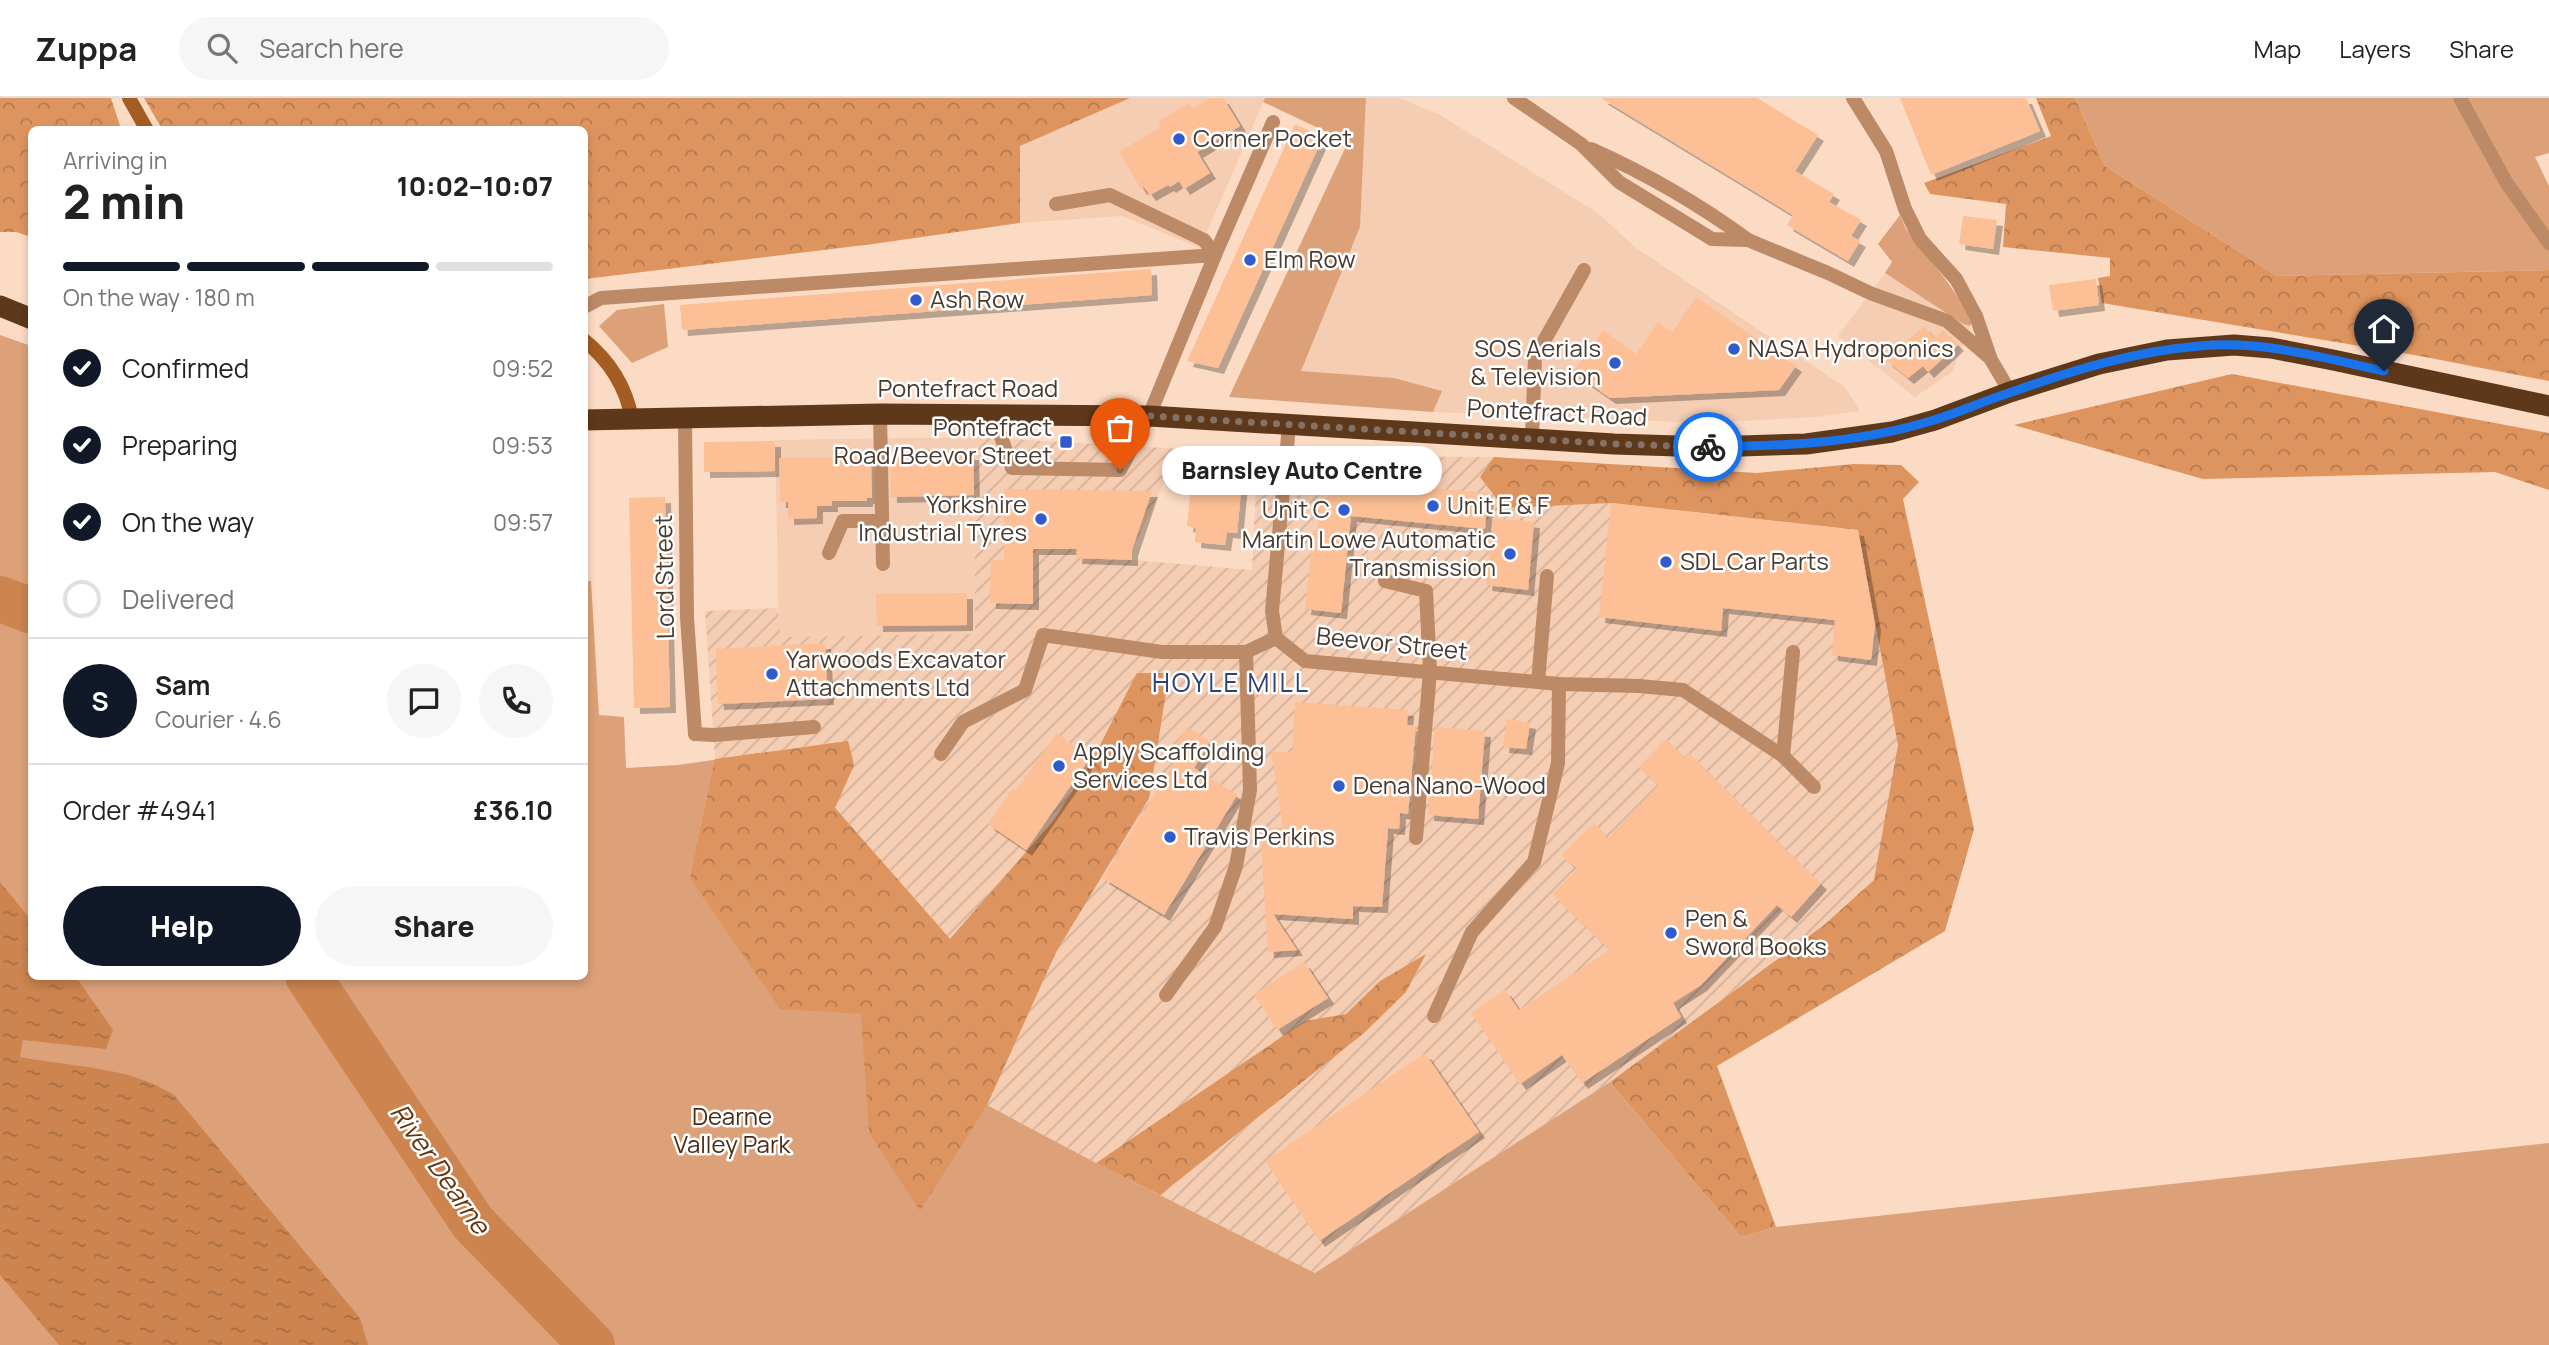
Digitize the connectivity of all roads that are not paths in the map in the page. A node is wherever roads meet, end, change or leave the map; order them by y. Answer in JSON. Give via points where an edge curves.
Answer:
{"nodes":[{"id":1,"x":129,"y":98,"type":"edge"},
{"id":2,"x":1514,"y":98,"type":"edge"},
{"id":3,"x":1853,"y":98,"type":"edge"},
{"id":4,"x":2460,"y":98,"type":"edge"},
{"id":5,"x":1273,"y":122,"type":"dead end"},
{"id":6,"x":145,"y":126,"type":"edge"},
{"id":7,"x":1581,"y":144,"type":"junction"},
{"id":8,"x":1056,"y":204,"type":"dead end"},
{"id":9,"x":1748,"y":240,"type":"junction"},
{"id":10,"x":2549,"y":243,"type":"edge"},
{"id":11,"x":1215,"y":255,"type":"junction"},
{"id":12,"x":1584,"y":270,"type":"dead end"},
{"id":13,"x":588,"y":305,"type":"edge"},
{"id":14,"x":0,"y":306,"type":"edge"},
{"id":15,"x":28,"y":317,"type":"edge"},
{"id":16,"x":588,"y":343,"type":"edge"},
{"id":17,"x":1990,"y":358,"type":"junction"},
{"id":18,"x":2010,"y":392,"type":"junction"},
{"id":19,"x":2549,"y":406,"type":"edge"},
{"id":20,"x":880,"y":414,"type":"junction"},
{"id":21,"x":993,"y":414,"type":"junction"},
{"id":22,"x":1149,"y":416,"type":"junction"},
{"id":23,"x":685,"y":418,"type":"junction"},
{"id":24,"x":632,"y":419,"type":"junction"},
{"id":25,"x":588,"y":420,"type":"edge"},
{"id":26,"x":1289,"y":425,"type":"junction"},
{"id":27,"x":1532,"y":438,"type":"junction"},
{"id":28,"x":882,"y":521,"type":"junction"},
{"id":29,"x":829,"y":553,"type":"dead end"},
{"id":30,"x":883,"y":564,"type":"dead end"},
{"id":31,"x":1546,"y":576,"type":"dead end"},
{"id":32,"x":1385,"y":581,"type":"dead end"},
{"id":33,"x":1276,"y":638,"type":"junction"},
{"id":34,"x":1246,"y":652,"type":"junction"},
{"id":35,"x":1793,"y":652,"type":"dead end"},
{"id":36,"x":1430,"y":671,"type":"junction"},
{"id":37,"x":1538,"y":682,"type":"junction"},
{"id":38,"x":1559,"y":684,"type":"junction"},
{"id":39,"x":814,"y":727,"type":"dead end"},
{"id":40,"x":941,"y":754,"type":"dead end"},
{"id":41,"x":1783,"y":756,"type":"junction"},
{"id":42,"x":1814,"y":787,"type":"dead end"},
{"id":43,"x":1416,"y":838,"type":"dead end"},
{"id":44,"x":1166,"y":995,"type":"dead end"},
{"id":45,"x":1434,"y":1016,"type":"dead end"}],
"edges":[{"from":1,"to":6,"type":"street"},
{"from":2,"to":7,"type":"street"},
{"from":3,"to":17,"type":"street","via":[[1886,151],[1920,239],[1956,279],[1976,316]]},
{"from":4,"to":10,"type":"street","via":[[2506,182]]},
{"from":5,"to":11,"type":"street"},
{"from":7,"to":9,"type":"street","via":[[1640,171]]},
{"from":7,"to":9,"type":"street","via":[[1619,182],[1712,239]]},
{"from":8,"to":11,"type":"street","via":[[1110,195],[1204,240]]},
{"from":9,"to":17,"type":"street","via":[[1947,321]]},
{"from":11,"to":13,"type":"street","via":[[601,298]]},
{"from":11,"to":22,"type":"street"},
{"from":12,"to":27,"type":"street","via":[[1535,357]]},
{"from":14,"to":15,"type":"highway"},
{"from":16,"to":24,"type":"street","via":[[615,374],[627,395]]},
{"from":17,"to":18,"type":"street"},
{"from":18,"to":19,"type":"highway","name":"Pontefract Road","via":[[2099,364],[2167,350],[2234,345],[2333,360]]},
{"from":18,"to":27,"type":"highway","name":"Pontefract Road","via":[[1892,432],[1806,444],[1709,447]]},
{"from":20,"to":21,"type":"highway","name":"Pontefract Road"},
{"from":20,"to":23,"type":"highway","name":"Pontefract Road"},
{"from":20,"to":28,"type":"street"},
{"from":21,"to":22,"type":"highway","name":"Pontefract Road"},
{"from":21,"to":22,"type":"street","via":[[1012,468],[1120,470]]},
{"from":22,"to":26,"type":"highway","name":"Pontefract Road"},
{"from":23,"to":24,"type":"highway","name":"Pontefract Road"},
{"from":23,"to":39,"type":"street","name":"Lord Street","via":[[687,617],[695,734]]},
{"from":24,"to":25,"type":"highway","name":"Pontefract Road"},
{"from":26,"to":27,"type":"highway","name":"Pontefract Road"},
{"from":26,"to":33,"type":"street","via":[[1272,611]]},
{"from":28,"to":29,"type":"street","via":[[843,522]]},
{"from":28,"to":30,"type":"street"},
{"from":31,"to":37,"type":"street"},
{"from":32,"to":36,"type":"street","via":[[1426,591]]},
{"from":33,"to":34,"type":"street"},
{"from":33,"to":36,"type":"street","name":"Beevor Street","via":[[1305,661]]},
{"from":34,"to":40,"type":"street","via":[[1157,651],[1043,635],[1025,690],[963,722]]},
{"from":34,"to":44,"type":"street","via":[[1250,790],[1236,866],[1215,927]]},
{"from":35,"to":41,"type":"street"},
{"from":36,"to":37,"type":"street","name":"Beevor Street"},
{"from":36,"to":43,"type":"street"},
{"from":37,"to":38,"type":"street","name":"Beevor Street"},
{"from":38,"to":41,"type":"street","name":"Beevor Street","via":[[1683,690]]},
{"from":38,"to":45,"type":"street","via":[[1558,763],[1534,862],[1472,932]]},
{"from":41,"to":42,"type":"street","name":"Beevor Street"}]}
